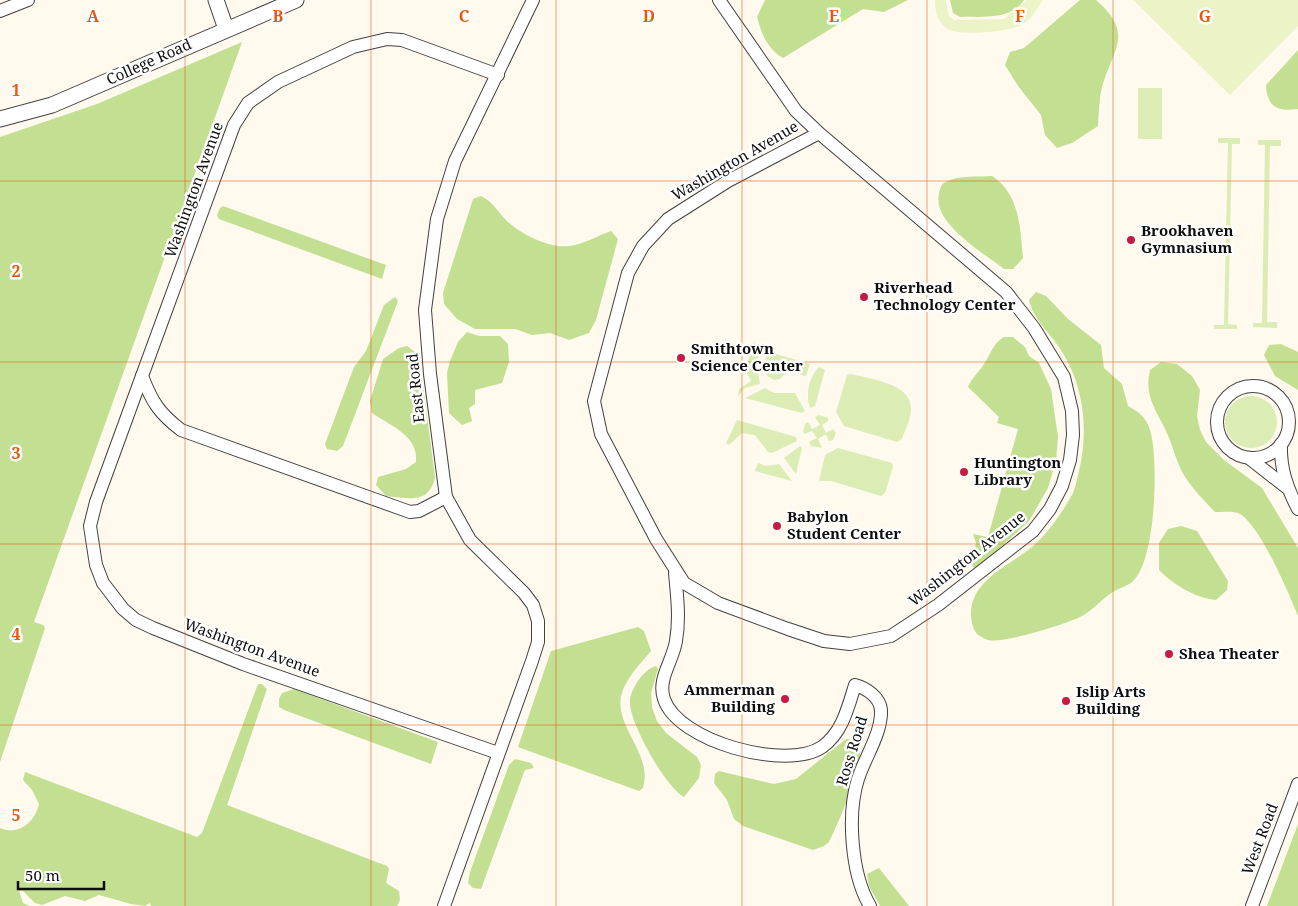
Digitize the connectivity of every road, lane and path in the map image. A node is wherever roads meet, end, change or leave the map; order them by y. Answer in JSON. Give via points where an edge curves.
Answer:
{"nodes":[{"id":1,"x":28,"y":0,"type":"edge"},
{"id":2,"x":216,"y":0,"type":"edge"},
{"id":3,"x":296,"y":0,"type":"edge"},
{"id":4,"x":533,"y":0,"type":"edge"},
{"id":5,"x":719,"y":0,"type":"edge"},
{"id":6,"x":0,"y":11,"type":"edge"},
{"id":7,"x":226,"y":29,"type":"junction"},
{"id":8,"x":498,"y":75,"type":"junction"},
{"id":9,"x":0,"y":119,"type":"edge"},
{"id":10,"x":818,"y":133,"type":"junction"},
{"id":11,"x":142,"y":376,"type":"junction"},
{"id":12,"x":1280,"y":398,"type":"junction"},
{"id":13,"x":1298,"y":409,"type":"edge"},
{"id":14,"x":1298,"y":431,"type":"edge"},
{"id":15,"x":1282,"y":443,"type":"junction"},
{"id":16,"x":1249,"y":458,"type":"junction"},
{"id":17,"x":1286,"y":487,"type":"junction"},
{"id":18,"x":446,"y":497,"type":"junction"},
{"id":19,"x":1298,"y":509,"type":"edge"},
{"id":20,"x":675,"y":571,"type":"junction"},
{"id":21,"x":872,"y":694,"type":"joint"},
{"id":22,"x":498,"y":752,"type":"junction"},
{"id":23,"x":1298,"y":784,"type":"edge"},
{"id":24,"x":444,"y":906,"type":"edge"},
{"id":25,"x":870,"y":906,"type":"edge"},
{"id":26,"x":1252,"y":906,"type":"edge"}],
"edges":[{"from":1,"to":6,"type":"street"},
{"from":2,"to":7,"type":"street"},
{"from":3,"to":7,"type":"street","name":"College Road"},
{"from":4,"to":8,"type":"street","name":"East Road"},
{"from":5,"to":10,"type":"street","name":"Washington Avenue","via":[[796,111]]},
{"from":7,"to":9,"type":"street","name":"College Road","via":[[52,105]]},
{"from":8,"to":11,"type":"street","name":"Washington Avenue","via":[[402,40],[387,39],[353,47],[278,82],[248,103],[234,125]]},
{"from":8,"to":18,"type":"street","name":"East Road","via":[[453,168],[437,219],[426,303],[430,374]]},
{"from":10,"to":20,"type":"street","name":"Washington Avenue","via":[[728,181],[668,219],[643,246],[628,273],[594,400],[596,416],[601,434]]},
{"from":10,"to":20,"type":"street","name":"Washington Avenue","via":[[1006,292],[1034,328],[1064,377],[1072,410],[1074,435],[1062,486],[1050,509],[1033,530],[938,605],[891,636],[850,644],[824,641],[718,603],[691,589]]},
{"from":11,"to":18,"type":"street","via":[[151,400],[162,415],[181,430],[410,512],[419,511]]},
{"from":11,"to":22,"type":"street","name":"Washington Avenue","via":[[90,526],[96,565],[112,596],[124,609],[136,620],[153,628],[243,664]]},
{"from":12,"to":13,"type":"street"},
{"from":12,"to":15,"type":"street","via":[[1289,424]]},
{"from":12,"to":16,"type":"street","via":[[1263,387],[1242,388],[1232,392],[1219,410],[1216,420],[1222,441],[1229,450]]},
{"from":14,"to":15,"type":"street"},
{"from":15,"to":16,"type":"street","via":[[1268,454]]},
{"from":15,"to":17,"type":"street","via":[[1280,457]]},
{"from":16,"to":17,"type":"street"},
{"from":17,"to":19,"type":"street"},
{"from":18,"to":22,"type":"street","name":"East Road","via":[[470,540],[524,593],[533,605],[538,621],[538,642]]},
{"from":20,"to":21,"type":"street","name":"Washington Avenue","via":[[678,602],[676,642],[663,680],[663,698],[670,712],[684,726],[715,742],[785,757],[806,755],[821,747],[840,728],[855,685]]},
{"from":21,"to":25,"type":"street","name":"Ross Road","via":[[880,703],[880,718],[858,780],[853,806],[854,858]]},
{"from":22,"to":24,"type":"street"},
{"from":23,"to":26,"type":"street","name":"West Road"}]}
